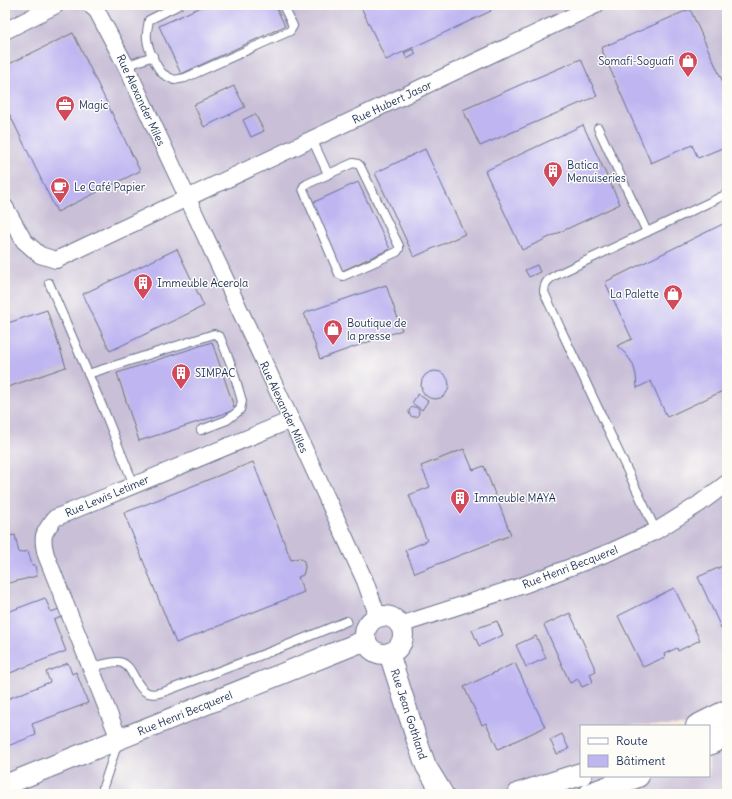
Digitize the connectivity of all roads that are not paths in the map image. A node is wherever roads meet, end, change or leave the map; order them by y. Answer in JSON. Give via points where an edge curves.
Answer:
{"nodes":[{"id":1,"x":56,"y":5,"type":"edge"},
{"id":2,"x":179,"y":5,"type":"edge"},
{"id":3,"x":284,"y":5,"type":"edge"},
{"id":4,"x":596,"y":5,"type":"edge"},
{"id":5,"x":97,"y":7,"type":"edge"},
{"id":6,"x":5,"y":31,"type":"edge"},
{"id":7,"x":153,"y":56,"type":"junction"},
{"id":8,"x":126,"y":66,"type":"junction"},
{"id":9,"x":598,"y":128,"type":"dead end"},
{"id":10,"x":312,"y":139,"type":"junction"},
{"id":11,"x":328,"y":174,"type":"junction"},
{"id":12,"x":727,"y":194,"type":"edge"},
{"id":13,"x":187,"y":198,"type":"junction"},
{"id":14,"x":5,"y":207,"type":"edge"},
{"id":15,"x":647,"y":232,"type":"junction"},
{"id":16,"x":49,"y":283,"type":"dead end"},
{"id":17,"x":88,"y":374,"type":"junction"},
{"id":18,"x":290,"y":420,"type":"junction"},
{"id":19,"x":201,"y":430,"type":"dead end"},
{"id":20,"x":727,"y":483,"type":"edge"},
{"id":21,"x":134,"y":485,"type":"junction"},
{"id":22,"x":656,"y":532,"type":"junction"},
{"id":23,"x":378,"y":617,"type":"junction"},
{"id":24,"x":347,"y":621,"type":"dead end"},
{"id":25,"x":400,"y":625,"type":"junction"},
{"id":26,"x":366,"y":640,"type":"junction"},
{"id":27,"x":389,"y":654,"type":"junction"},
{"id":28,"x":91,"y":668,"type":"junction"},
{"id":29,"x":727,"y":711,"type":"edge"},
{"id":30,"x":699,"y":725,"type":"edge"},
{"id":31,"x":727,"y":735,"type":"edge"},
{"id":32,"x":119,"y":740,"type":"junction"},
{"id":33,"x":710,"y":744,"type":"edge"},
{"id":34,"x":580,"y":774,"type":"edge"},
{"id":35,"x":635,"y":777,"type":"edge"},
{"id":36,"x":5,"y":785,"type":"edge"},
{"id":37,"x":103,"y":794,"type":"edge"},
{"id":38,"x":443,"y":794,"type":"edge"},
{"id":39,"x":519,"y":794,"type":"edge"},
{"id":40,"x":590,"y":794,"type":"edge"}],
"edges":[{"from":1,"to":6,"type":"street"},
{"from":2,"to":7,"type":"lane","via":[[149,20],[147,39]]},
{"from":3,"to":7,"type":"lane","via":[[293,26],[290,31],[185,78],[174,80],[163,73]]},
{"from":4,"to":10,"type":"street","name":"Rue Hubert Jasor"},
{"from":5,"to":8,"type":"street","name":"Rue Alexander Miles"},
{"from":7,"to":8,"type":"lane"},
{"from":8,"to":13,"type":"street","name":"Rue Alexander Miles"},
{"from":9,"to":15,"type":"lane"},
{"from":10,"to":11,"type":"lane"},
{"from":10,"to":13,"type":"street","name":"Rue Hubert Jasor"},
{"from":11,"to":11,"type":"lane","via":[[304,186],[304,193],[340,274],[345,276],[399,251],[399,246],[360,166],[353,163]]},
{"from":12,"to":15,"type":"lane"},
{"from":13,"to":14,"type":"street","via":[[56,260],[40,255],[24,240]]},
{"from":13,"to":18,"type":"street","name":"Rue Alexander Miles"},
{"from":15,"to":22,"type":"lane","via":[[556,275],[546,282],[544,292]]},
{"from":16,"to":17,"type":"lane"},
{"from":17,"to":19,"type":"lane","via":[[214,334],[220,337],[242,401],[240,410],[227,420]]},
{"from":17,"to":21,"type":"lane"},
{"from":18,"to":21,"type":"street","name":"Rue Lewis Letimer"},
{"from":18,"to":23,"type":"street","name":"Rue Alexander Miles","via":[[365,582]]},
{"from":20,"to":22,"type":"street","name":"Rue Henri Becquerel"},
{"from":21,"to":28,"type":"street","name":"Rue Lewis Letimer","via":[[55,518],[43,535],[46,555]]},
{"from":22,"to":25,"type":"street","name":"Rue Henri Becquerel","via":[[521,586]]},
{"from":23,"to":25,"type":"street","via":[[391,617]]},
{"from":23,"to":26,"type":"street","via":[[366,628]]},
{"from":24,"to":28,"type":"lane","via":[[156,694],[147,693],[141,688],[125,664],[119,662]]},
{"from":25,"to":27,"type":"street","via":[[403,636],[401,642]]},
{"from":26,"to":27,"type":"street","via":[[372,650]]},
{"from":26,"to":32,"type":"street","name":"Rue Henri Becquerel"},
{"from":27,"to":38,"type":"street","name":"Rue Jean Gothland","via":[[426,766]]},
{"from":28,"to":32,"type":"street","name":"Rue Lewis Letimer"},
{"from":29,"to":30,"type":"main road"},
{"from":31,"to":33,"type":"main road"},
{"from":32,"to":36,"type":"street","name":"Rue Henri Becquerel"},
{"from":32,"to":37,"type":"lane"},
{"from":34,"to":39,"type":"main road"},
{"from":35,"to":40,"type":"main road"}]}
